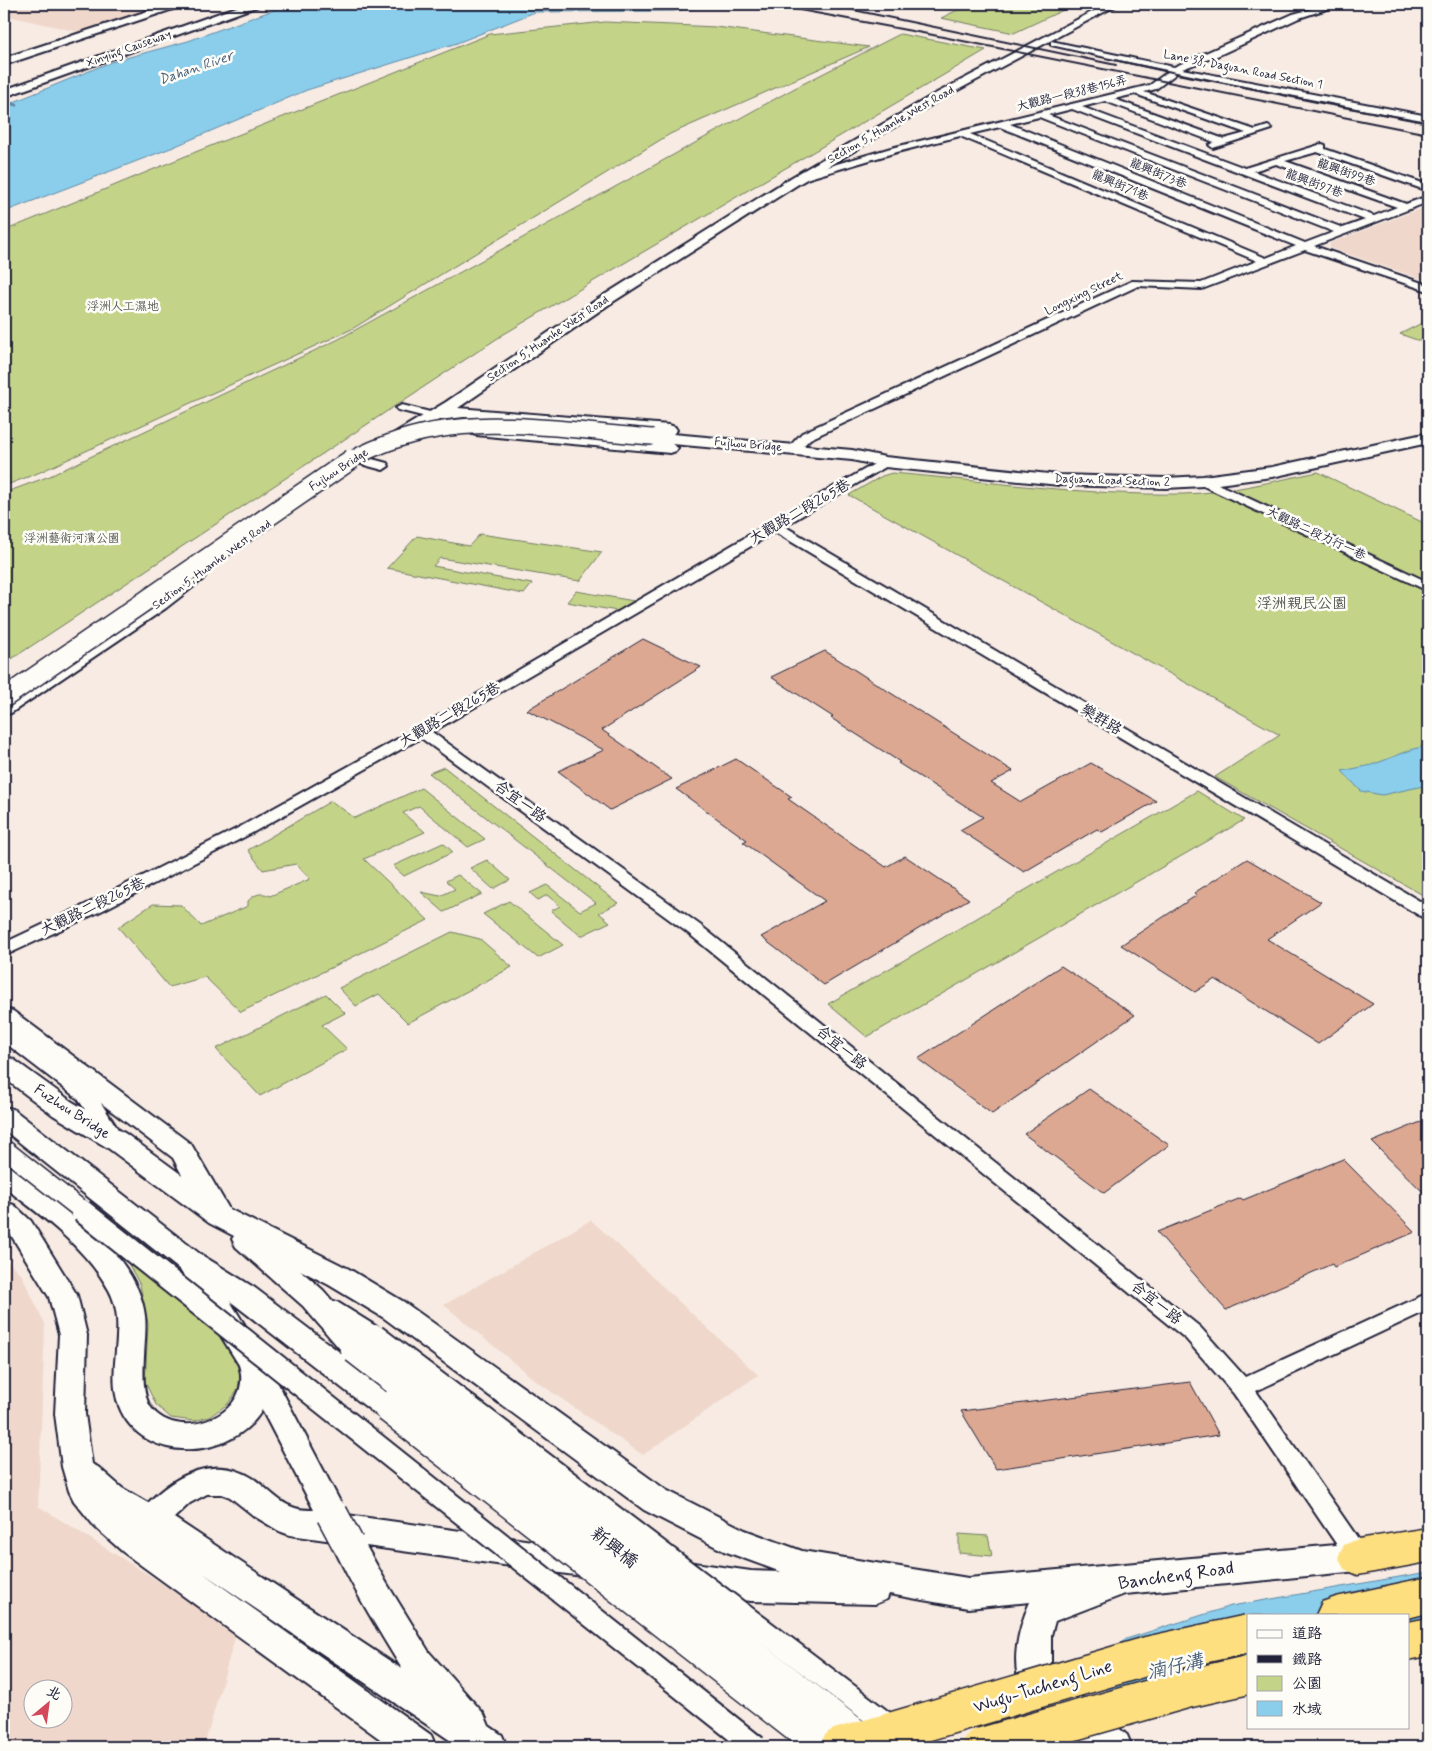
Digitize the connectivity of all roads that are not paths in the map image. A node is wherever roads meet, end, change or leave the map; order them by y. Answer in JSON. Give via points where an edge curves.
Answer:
{"nodes":[{"id":1,"x":178,"y":4,"type":"edge"},
{"id":2,"x":254,"y":4,"type":"edge"},
{"id":3,"x":1114,"y":4,"type":"edge"},
{"id":4,"x":1338,"y":4,"type":"edge"},
{"id":5,"x":1076,"y":24,"type":"junction"},
{"id":6,"x":1054,"y":43,"type":"junction"},
{"id":7,"x":4,"y":62,"type":"edge"},
{"id":8,"x":1176,"y":70,"type":"junction"},
{"id":9,"x":985,"y":72,"type":"junction"},
{"id":10,"x":1134,"y":91,"type":"junction"},
{"id":11,"x":6,"y":94,"type":"edge"},
{"id":12,"x":1107,"y":99,"type":"junction"},
{"id":13,"x":1074,"y":107,"type":"junction"},
{"id":14,"x":1040,"y":115,"type":"junction"},
{"id":15,"x":1428,"y":118,"type":"edge"},
{"id":16,"x":1001,"y":124,"type":"junction"},
{"id":17,"x":1268,"y":129,"type":"dead end"},
{"id":18,"x":1253,"y":132,"type":"junction"},
{"id":19,"x":962,"y":134,"type":"junction"},
{"id":20,"x":1223,"y":142,"type":"junction"},
{"id":21,"x":1192,"y":151,"type":"junction"},
{"id":22,"x":1276,"y":161,"type":"junction"},
{"id":23,"x":1244,"y":171,"type":"junction"},
{"id":24,"x":799,"y":178,"type":"junction"},
{"id":25,"x":1428,"y":188,"type":"edge"},
{"id":26,"x":1428,"y":199,"type":"edge"},
{"id":27,"x":1408,"y":208,"type":"junction"},
{"id":28,"x":1375,"y":220,"type":"junction"},
{"id":29,"x":1343,"y":232,"type":"junction"},
{"id":30,"x":1306,"y":247,"type":"junction"},
{"id":31,"x":1268,"y":262,"type":"junction"},
{"id":32,"x":1428,"y":288,"type":"edge"},
{"id":33,"x":402,"y":408,"type":"dead end"},
{"id":34,"x":434,"y":416,"type":"junction"},
{"id":35,"x":472,"y":430,"type":"junction"},
{"id":36,"x":652,"y":437,"type":"junction"},
{"id":37,"x":1428,"y":438,"type":"edge"},
{"id":38,"x":383,"y":446,"type":"junction"},
{"id":39,"x":793,"y":449,"type":"junction"},
{"id":40,"x":361,"y":460,"type":"junction"},
{"id":41,"x":885,"y":462,"type":"junction"},
{"id":42,"x":383,"y":466,"type":"dead end"},
{"id":43,"x":1203,"y":481,"type":"junction"},
{"id":44,"x":774,"y":526,"type":"junction"},
{"id":45,"x":1428,"y":587,"type":"edge"},
{"id":46,"x":4,"y":689,"type":"edge"},
{"id":47,"x":4,"y":698,"type":"edge"},
{"id":48,"x":4,"y":709,"type":"edge"},
{"id":49,"x":422,"y":731,"type":"junction"},
{"id":50,"x":1428,"y":913,"type":"edge"},
{"id":51,"x":4,"y":950,"type":"edge"},
{"id":52,"x":4,"y":1017,"type":"edge"},
{"id":53,"x":4,"y":1033,"type":"edge"},
{"id":54,"x":4,"y":1065,"type":"edge"},
{"id":55,"x":10,"y":1120,"type":"edge"},
{"id":56,"x":117,"y":1141,"type":"junction"},
{"id":57,"x":4,"y":1149,"type":"edge"},
{"id":58,"x":4,"y":1173,"type":"edge"},
{"id":59,"x":4,"y":1212,"type":"edge"},
{"id":60,"x":219,"y":1216,"type":"junction"},
{"id":61,"x":190,"y":1262,"type":"junction"},
{"id":62,"x":1428,"y":1302,"type":"edge"},
{"id":63,"x":366,"y":1342,"type":"junction"},
{"id":64,"x":256,"y":1369,"type":"junction"},
{"id":65,"x":1242,"y":1388,"type":"junction"},
{"id":66,"x":143,"y":1531,"type":"junction"},
{"id":67,"x":1428,"y":1544,"type":"edge"},
{"id":68,"x":1358,"y":1557,"type":"junction"},
{"id":69,"x":1124,"y":1580,"type":"junction"},
{"id":70,"x":968,"y":1593,"type":"junction"},
{"id":71,"x":1428,"y":1595,"type":"edge"},
{"id":72,"x":1341,"y":1614,"type":"edge"},
{"id":73,"x":1247,"y":1634,"type":"edge"},
{"id":74,"x":1428,"y":1637,"type":"edge"},
{"id":75,"x":1410,"y":1641,"type":"edge"},
{"id":76,"x":1247,"y":1675,"type":"edge"},
{"id":77,"x":419,"y":1747,"type":"edge"},
{"id":78,"x":491,"y":1747,"type":"edge"},
{"id":79,"x":756,"y":1747,"type":"edge"},
{"id":80,"x":823,"y":1747,"type":"edge"},
{"id":81,"x":840,"y":1747,"type":"edge"},
{"id":82,"x":871,"y":1747,"type":"edge"},
{"id":83,"x":917,"y":1747,"type":"edge"},
{"id":84,"x":982,"y":1747,"type":"edge"},
{"id":85,"x":1115,"y":1747,"type":"edge"}],
"edges":[{"from":1,"to":7,"type":"main road"},
{"from":2,"to":11,"type":"main road","name":"Xinying Causeway"},
{"from":3,"to":5,"type":"main road","name":"Section 5, Huanhe West Road"},
{"from":4,"to":8,"type":"street","name":"大觀路一段38巷156弄","via":[[1296,16]]},
{"from":5,"to":6,"type":"main road"},
{"from":5,"to":9,"type":"main road","name":"Section 5, Huanhe West Road"},
{"from":6,"to":8,"type":"street","name":"Lane 38, Daguan Road Section 1"},
{"from":6,"to":9,"type":"main road","via":[[1033,56]]},
{"from":8,"to":10,"type":"street","name":"大觀路一段38巷156弄","via":[[1153,87]]},
{"from":8,"to":15,"type":"street","name":"Lane 38, Daguan Road Section 1"},
{"from":9,"to":24,"type":"main road","name":"Section 5, Huanhe West Road"},
{"from":10,"to":12,"type":"street","name":"大觀路一段38巷156弄"},
{"from":10,"to":18,"type":"street"},
{"from":12,"to":13,"type":"street","name":"大觀路一段38巷156弄"},
{"from":12,"to":20,"type":"street"},
{"from":13,"to":14,"type":"street","name":"大觀路一段38巷156弄"},
{"from":13,"to":21,"type":"street","name":"龍興街97巷"},
{"from":14,"to":16,"type":"street","name":"大觀路一段38巷156弄"},
{"from":14,"to":29,"type":"street"},
{"from":16,"to":19,"type":"street","name":"大觀路一段38巷156弄"},
{"from":16,"to":30,"type":"street","name":"龍興街73巷"},
{"from":17,"to":18,"type":"street"},
{"from":18,"to":20,"type":"street"},
{"from":19,"to":24,"type":"street","name":"大觀路一段38巷156弄"},
{"from":19,"to":31,"type":"street","name":"龍興街71巷"},
{"from":20,"to":21,"type":"street"},
{"from":21,"to":23,"type":"street","name":"龍興街97巷"},
{"from":22,"to":23,"type":"street"},
{"from":22,"to":25,"type":"street","via":[[1320,148]]},
{"from":22,"to":27,"type":"street","name":"龍興街99巷"},
{"from":23,"to":28,"type":"street","name":"龍興街97巷"},
{"from":24,"to":34,"type":"main road","name":"Section 5, Huanhe West Road","via":[[603,302]]},
{"from":26,"to":27,"type":"street","name":"Longxing Street"},
{"from":27,"to":28,"type":"street","name":"Longxing Street"},
{"from":28,"to":29,"type":"street","name":"Longxing Street"},
{"from":29,"to":30,"type":"street","name":"Longxing Street"},
{"from":30,"to":31,"type":"street","name":"Longxing Street"},
{"from":30,"to":32,"type":"street","name":"龍興街73巷"},
{"from":31,"to":39,"type":"street","name":"Longxing Street","via":[[1202,286],[1136,282],[806,436]]},
{"from":33,"to":34,"type":"street"},
{"from":34,"to":35,"type":"main road","via":[[448,424]]},
{"from":34,"to":38,"type":"main road","name":"Section 5, Huanhe West Road"},
{"from":34,"to":39,"type":"main road","via":[[464,412],[586,422],[769,439]]},
{"from":35,"to":38,"type":"main road"},
{"from":35,"to":39,"type":"main road","via":[[756,455]]},
{"from":36,"to":39,"type":"main road","name":"Fujhou Bridge"},
{"from":36,"to":46,"type":"street","bridge":true,"via":[[509,421],[420,428],[388,436],[337,462]]},
{"from":36,"to":47,"type":"main road","name":"Fujhou Bridge","bridge":true,"via":[[488,425],[450,427],[382,444],[355,457]]},
{"from":37,"to":43,"type":"main road","name":"Daguan Road Section 2","via":[[1272,472]]},
{"from":38,"to":40,"type":"main road","name":"Section 5, Huanhe West Road"},
{"from":39,"to":41,"type":"main road","name":"Daguan Road Section 2"},
{"from":40,"to":42,"type":"street"},
{"from":40,"to":48,"type":"main road","name":"Section 5, Huanhe West Road"},
{"from":41,"to":43,"type":"main road","name":"Daguan Road Section 2","via":[[1059,480]]},
{"from":41,"to":44,"type":"street","name":"大觀路二段265巷"},
{"from":43,"to":45,"type":"street","name":"大觀路二段力行一巷"},
{"from":44,"to":49,"type":"street","name":"大觀路二段265巷"},
{"from":44,"to":50,"type":"street","name":"樂群路"},
{"from":49,"to":51,"type":"street","name":"大觀路二段265巷","via":[[246,830]]},
{"from":49,"to":65,"type":"street","name":"合宜一路","via":[[694,929],[1193,1333]]},
{"from":52,"to":60,"type":"main road","via":[[182,1151]]},
{"from":53,"to":56,"type":"street","via":[[85,1094]]},
{"from":54,"to":56,"type":"main road","name":"Fuzhou Bridge","via":[[62,1108]]},
{"from":55,"to":61,"type":"main road"},
{"from":56,"to":60,"type":"main road","name":"Fuzhou Bridge"},
{"from":57,"to":79,"type":"street","bridge":true},
{"from":58,"to":64,"type":"main road","via":[[58,1214],[98,1251],[119,1282],[131,1316],[129,1384],[133,1406],[140,1418],[154,1429],[171,1436],[193,1437],[228,1427],[245,1412],[257,1390]]},
{"from":59,"to":66,"type":"main road","via":[[22,1228],[63,1295],[73,1335],[70,1414],[85,1491],[106,1517]]},
{"from":60,"to":63,"type":"main road","name":"新興橋"},
{"from":60,"to":70,"type":"main road","via":[[339,1277],[394,1310],[654,1500],[735,1542],[802,1564]]},
{"from":61,"to":64,"type":"main road"},
{"from":61,"to":80,"type":"main road","name":"新興橋","bridge":true,"via":[[245,1296]]},
{"from":62,"to":65,"type":"street"},
{"from":63,"to":82,"type":"main road","name":"新興橋","bridge":true},
{"from":63,"to":83,"type":"street","bridge":true},
{"from":64,"to":78,"type":"main road","bridge":true,"via":[[374,1593],[417,1663]]},
{"from":65,"to":68,"type":"street","name":"合宜一路"},
{"from":66,"to":70,"type":"main road","via":[[175,1496],[199,1482],[223,1480],[242,1487],[275,1513],[309,1525],[751,1586]]},
{"from":66,"to":77,"type":"main road"},
{"from":66,"to":78,"type":"main road"},
{"from":67,"to":68,"type":"highway"},
{"from":68,"to":69,"type":"main road","name":"Bancheng Road"},
{"from":69,"to":70,"type":"main road"},
{"from":69,"to":85,"type":"main road","name":"Bancheng Road","via":[[1042,1611],[1034,1636],[1034,1678]]},
{"from":71,"to":72,"type":"highway"},
{"from":73,"to":81,"type":"highway","name":"Wugu-Tucheng Line","bridge":true,"via":[[1150,1655]]},
{"from":74,"to":75,"type":"highway"},
{"from":76,"to":84,"type":"highway","bridge":true,"via":[[1186,1689]]}]}
